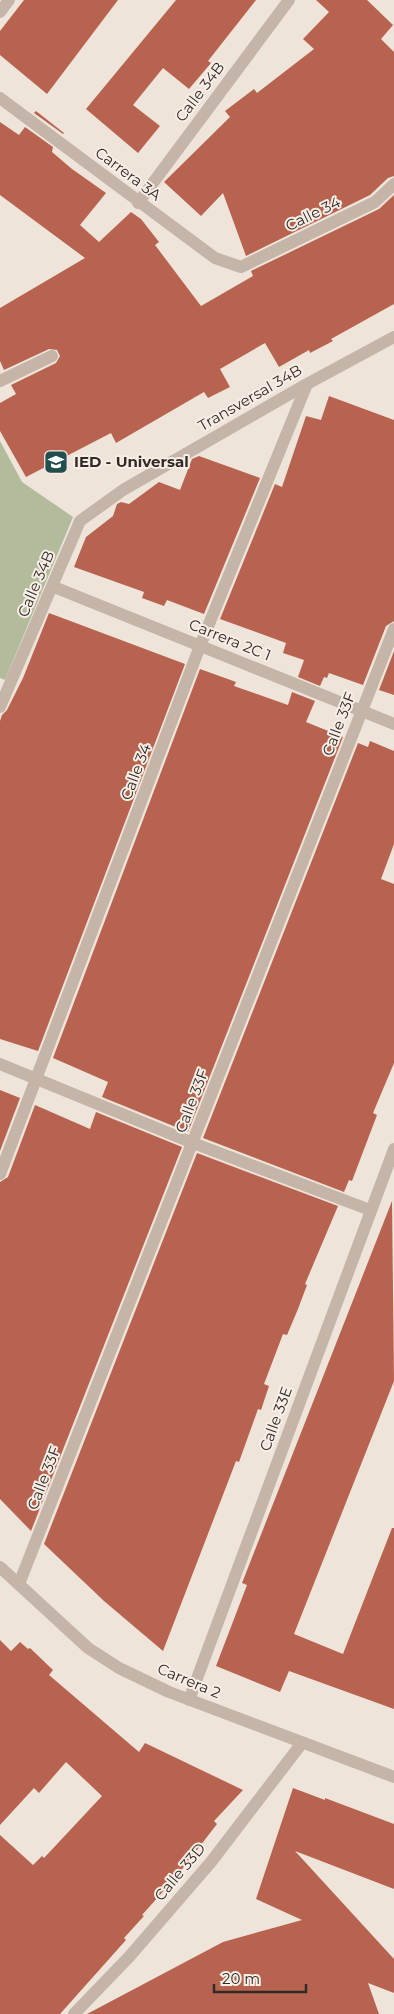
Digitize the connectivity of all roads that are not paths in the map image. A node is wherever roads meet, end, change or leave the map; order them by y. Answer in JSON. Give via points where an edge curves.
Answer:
{"nodes":[{"id":1,"x":9,"y":0,"type":"edge"},
{"id":2,"x":289,"y":0,"type":"edge"},
{"id":3,"x":0,"y":12,"type":"edge"},
{"id":4,"x":0,"y":98,"type":"edge"},
{"id":5,"x":394,"y":184,"type":"edge"},
{"id":6,"x":138,"y":203,"type":"junction"},
{"id":7,"x":241,"y":267,"type":"joint"},
{"id":8,"x":394,"y":337,"type":"edge"},
{"id":9,"x":52,"y":356,"type":"dead end"},
{"id":10,"x":0,"y":381,"type":"edge"},
{"id":11,"x":307,"y":384,"type":"junction"},
{"id":12,"x":123,"y":490,"type":"joint"},
{"id":13,"x":54,"y":586,"type":"junction"},
{"id":14,"x":394,"y":629,"type":"edge"},
{"id":15,"x":200,"y":646,"type":"junction"},
{"id":16,"x":0,"y":707,"type":"edge"},
{"id":17,"x":362,"y":712,"type":"junction"},
{"id":18,"x":394,"y":724,"type":"edge"},
{"id":19,"x":0,"y":1064,"type":"edge"},
{"id":20,"x":38,"y":1078,"type":"junction"},
{"id":21,"x":193,"y":1143,"type":"junction"},
{"id":22,"x":394,"y":1149,"type":"edge"},
{"id":23,"x":0,"y":1174,"type":"edge"},
{"id":24,"x":370,"y":1210,"type":"junction"},
{"id":25,"x":0,"y":1568,"type":"edge"},
{"id":26,"x":19,"y":1584,"type":"junction"},
{"id":27,"x":189,"y":1700,"type":"junction"},
{"id":28,"x":302,"y":1743,"type":"junction"},
{"id":29,"x":394,"y":1777,"type":"edge"},
{"id":30,"x":74,"y":2014,"type":"edge"}],
"edges":[{"from":1,"to":3,"type":"street"},
{"from":2,"to":6,"type":"street","name":"Calle 34B"},
{"from":4,"to":6,"type":"street","name":"Carrera 3A"},
{"from":5,"to":7,"type":"street","name":"Calle 34","via":[[375,202]]},
{"from":6,"to":7,"type":"street","name":"Carrera 3A","via":[[215,258]]},
{"from":8,"to":11,"type":"street","name":"Transversal 34B"},
{"from":9,"to":10,"type":"street"},
{"from":11,"to":12,"type":"street","name":"Transversal 34B"},
{"from":11,"to":15,"type":"street","name":"Calle 34"},
{"from":12,"to":13,"type":"street","name":"Calle 34B","via":[[80,521]]},
{"from":13,"to":15,"type":"street","name":"Carrera 2C 1"},
{"from":13,"to":16,"type":"street","name":"Calle 34B"},
{"from":14,"to":17,"type":"street","name":"Calle 33F"},
{"from":15,"to":17,"type":"street","name":"Carrera 2C 1"},
{"from":15,"to":20,"type":"street","name":"Calle 34"},
{"from":17,"to":18,"type":"street","name":"Carrera 2C 1"},
{"from":17,"to":21,"type":"street","name":"Calle 33F"},
{"from":19,"to":20,"type":"street"},
{"from":20,"to":21,"type":"street"},
{"from":20,"to":23,"type":"street","name":"Calle 34"},
{"from":21,"to":24,"type":"street"},
{"from":21,"to":26,"type":"street","name":"Calle 33F"},
{"from":22,"to":24,"type":"street","name":"Calle 33E"},
{"from":24,"to":27,"type":"street","name":"Calle 33E"},
{"from":25,"to":26,"type":"street","name":"Carrera 2"},
{"from":26,"to":27,"type":"street","name":"Carrera 2","via":[[88,1648],[119,1668]]},
{"from":27,"to":28,"type":"street","name":"Carrera 2"},
{"from":28,"to":29,"type":"street","name":"Carrera 2"},
{"from":28,"to":30,"type":"street","name":"Calle 33D","via":[[211,1862],[129,1957]]}]}
